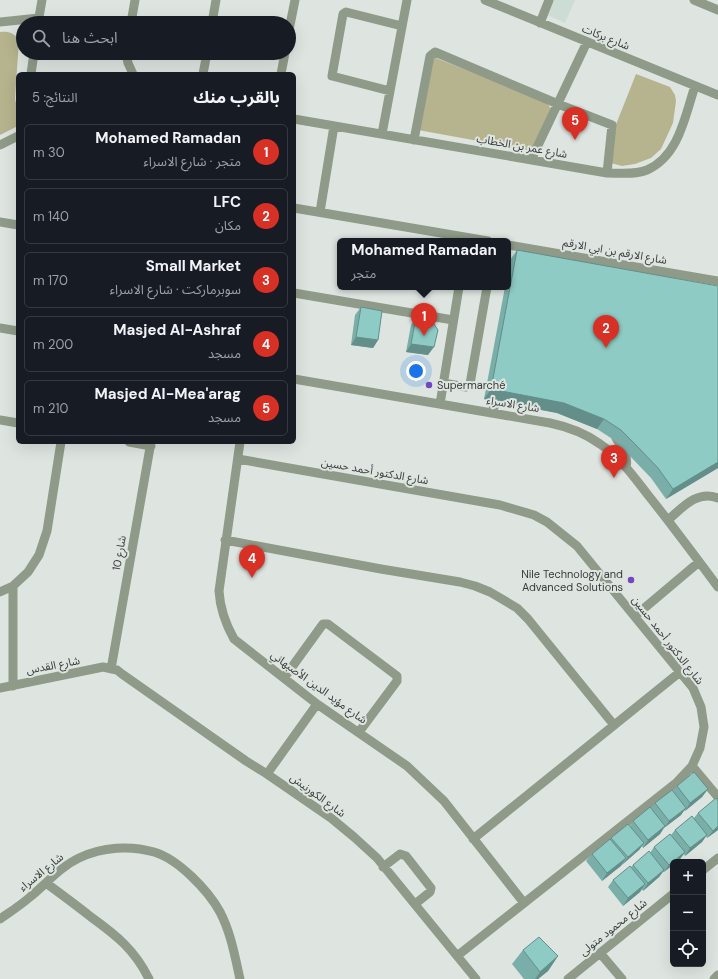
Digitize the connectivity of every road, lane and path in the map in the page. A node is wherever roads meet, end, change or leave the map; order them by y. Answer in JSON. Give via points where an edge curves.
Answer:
{"nodes":[{"id":1,"x":42,"y":0,"type":"edge"},
{"id":2,"x":135,"y":0,"type":"edge"},
{"id":3,"x":216,"y":0,"type":"edge"},
{"id":4,"x":295,"y":0,"type":"edge"},
{"id":5,"x":407,"y":0,"type":"edge"},
{"id":6,"x":484,"y":0,"type":"edge"},
{"id":7,"x":549,"y":0,"type":"edge"},
{"id":8,"x":694,"y":0,"type":"edge"},
{"id":9,"x":718,"y":10,"type":"edge"},
{"id":10,"x":39,"y":16,"type":"edge"},
{"id":11,"x":132,"y":16,"type":"edge"},
{"id":12,"x":213,"y":16,"type":"edge"},
{"id":13,"x":292,"y":16,"type":"edge"},
{"id":14,"x":16,"y":21,"type":"edge"},
{"id":15,"x":0,"y":22,"type":"edge"},
{"id":16,"x":540,"y":23,"type":"junction"},
{"id":17,"x":402,"y":26,"type":"junction"},
{"id":18,"x":587,"y":42,"type":"junction"},
{"id":19,"x":33,"y":60,"type":"edge"},
{"id":20,"x":127,"y":60,"type":"edge"},
{"id":21,"x":206,"y":60,"type":"edge"},
{"id":22,"x":283,"y":60,"type":"edge"},
{"id":23,"x":32,"y":72,"type":"edge"},
{"id":24,"x":132,"y":72,"type":"edge"},
{"id":25,"x":203,"y":72,"type":"edge"},
{"id":26,"x":280,"y":72,"type":"edge"},
{"id":27,"x":695,"y":86,"type":"junction"},
{"id":28,"x":390,"y":91,"type":"junction"},
{"id":29,"x":718,"y":95,"type":"edge"},
{"id":30,"x":558,"y":104,"type":"junction"},
{"id":31,"x":296,"y":119,"type":"edge"},
{"id":32,"x":334,"y":126,"type":"junction"},
{"id":33,"x":382,"y":134,"type":"junction"},
{"id":34,"x":16,"y":137,"type":"edge"},
{"id":35,"x":414,"y":140,"type":"junction"},
{"id":36,"x":0,"y":145,"type":"edge"},
{"id":37,"x":532,"y":160,"type":"junction"},
{"id":38,"x":607,"y":173,"type":"junction"},
{"id":39,"x":296,"y":208,"type":"edge"},
{"id":40,"x":320,"y":212,"type":"junction"},
{"id":41,"x":0,"y":222,"type":"edge"},
{"id":42,"x":16,"y":225,"type":"edge"},
{"id":43,"x":462,"y":238,"type":"edge"},
{"id":44,"x":511,"y":245,"type":"edge"},
{"id":45,"x":718,"y":280,"type":"edge"},
{"id":46,"x":458,"y":290,"type":"edge"},
{"id":47,"x":486,"y":290,"type":"edge"},
{"id":48,"x":296,"y":293,"type":"edge"},
{"id":49,"x":453,"y":320,"type":"junction"},
{"id":50,"x":0,"y":328,"type":"edge"},
{"id":51,"x":16,"y":331,"type":"edge"},
{"id":52,"x":296,"y":379,"type":"edge"},
{"id":53,"x":443,"y":383,"type":"junction"},
{"id":54,"x":518,"y":397,"type":"edge"},
{"id":55,"x":440,"y":404,"type":"junction"},
{"id":56,"x":491,"y":413,"type":"junction"},
{"id":57,"x":0,"y":420,"type":"edge"},
{"id":58,"x":16,"y":423,"type":"edge"},
{"id":59,"x":611,"y":429,"type":"edge"},
{"id":60,"x":61,"y":444,"type":"edge"},
{"id":61,"x":151,"y":444,"type":"edge"},
{"id":62,"x":240,"y":444,"type":"edge"},
{"id":63,"x":238,"y":459,"type":"junction"},
{"id":64,"x":626,"y":467,"type":"junction"},
{"id":65,"x":718,"y":498,"type":"edge"},
{"id":66,"x":668,"y":520,"type":"junction"},
{"id":67,"x":226,"y":540,"type":"junction"},
{"id":68,"x":699,"y":562,"type":"junction"},
{"id":69,"x":13,"y":586,"type":"junction"},
{"id":70,"x":718,"y":587,"type":"edge"},
{"id":71,"x":0,"y":592,"type":"edge"},
{"id":72,"x":635,"y":616,"type":"junction"},
{"id":73,"x":111,"y":669,"type":"junction"},
{"id":74,"x":680,"y":672,"type":"junction"},
{"id":75,"x":284,"y":678,"type":"junction"},
{"id":76,"x":13,"y":686,"type":"junction"},
{"id":77,"x":0,"y":688,"type":"edge"},
{"id":78,"x":317,"y":704,"type":"junction"},
{"id":79,"x":614,"y":725,"type":"junction"},
{"id":80,"x":359,"y":732,"type":"junction"},
{"id":81,"x":692,"y":766,"type":"junction"},
{"id":82,"x":267,"y":774,"type":"junction"},
{"id":83,"x":718,"y":797,"type":"edge"},
{"id":84,"x":473,"y":839,"type":"junction"},
{"id":85,"x":718,"y":858,"type":"edge"},
{"id":86,"x":383,"y":867,"type":"junction"},
{"id":87,"x":706,"y":868,"type":"edge"},
{"id":88,"x":46,"y":883,"type":"junction"},
{"id":89,"x":672,"y":895,"type":"edge"},
{"id":90,"x":524,"y":903,"type":"junction"},
{"id":91,"x":414,"y":904,"type":"junction"},
{"id":92,"x":0,"y":919,"type":"edge"},
{"id":93,"x":600,"y":953,"type":"junction"},
{"id":94,"x":457,"y":956,"type":"junction"},
{"id":95,"x":718,"y":975,"type":"edge"},
{"id":96,"x":149,"y":979,"type":"edge"},
{"id":97,"x":240,"y":979,"type":"edge"},
{"id":98,"x":476,"y":979,"type":"edge"},
{"id":99,"x":568,"y":979,"type":"edge"},
{"id":100,"x":622,"y":979,"type":"edge"},
{"id":101,"x":714,"y":979,"type":"edge"}],
"edges":[{"from":1,"to":10,"type":"street"},
{"from":2,"to":11,"type":"street"},
{"from":3,"to":12,"type":"street"},
{"from":4,"to":13,"type":"street"},
{"from":5,"to":17,"type":"street"},
{"from":6,"to":16,"type":"street","name":"شارع بركات"},
{"from":7,"to":16,"type":"street"},
{"from":8,"to":9,"type":"street"},
{"from":14,"to":15,"type":"street"},
{"from":16,"to":18,"type":"street","name":"شارع بركات"},
{"from":17,"to":28,"type":"street"},
{"from":17,"to":28,"type":"street","via":[[346,12],[343,14],[332,76]]},
{"from":18,"to":27,"type":"street","name":"شارع بركات"},
{"from":18,"to":30,"type":"street"},
{"from":19,"to":23,"type":"street"},
{"from":20,"to":24,"type":"street"},
{"from":21,"to":25,"type":"street"},
{"from":22,"to":26,"type":"street"},
{"from":27,"to":29,"type":"street","name":"شارع بركات"},
{"from":27,"to":38,"type":"street","name":"شارع عمر بن الخطاب","via":[[677,141],[659,163],[646,170]]},
{"from":28,"to":33,"type":"street"},
{"from":30,"to":35,"type":"street","via":[[435,52],[431,54]]},
{"from":30,"to":37,"type":"street"},
{"from":30,"to":38,"type":"street","via":[[612,125]]},
{"from":31,"to":32,"type":"street","name":"شارع عمر بن الخطاب"},
{"from":32,"to":33,"type":"street","name":"شارع عمر بن الخطاب"},
{"from":32,"to":40,"type":"street"},
{"from":33,"to":35,"type":"street","name":"شارع عمر بن الخطاب"},
{"from":34,"to":36,"type":"street"},
{"from":35,"to":37,"type":"street","name":"شارع عمر بن الخطاب"},
{"from":37,"to":38,"type":"street","name":"شارع عمر بن الخطاب"},
{"from":39,"to":40,"type":"street"},
{"from":40,"to":43,"type":"street"},
{"from":41,"to":42,"type":"street"},
{"from":44,"to":45,"type":"street","name":"شارع الارقم بن ابي الارقم"},
{"from":46,"to":49,"type":"street"},
{"from":47,"to":53,"type":"street","via":[[470,384],[466,387]]},
{"from":48,"to":49,"type":"street"},
{"from":49,"to":53,"type":"street"},
{"from":50,"to":51,"type":"street"},
{"from":52,"to":55,"type":"street","name":"شارع الاسراء"},
{"from":53,"to":55,"type":"street"},
{"from":54,"to":56,"type":"street","via":[[501,397]]},
{"from":55,"to":56,"type":"street","name":"شارع الاسراء"},
{"from":56,"to":64,"type":"street","name":"شارع الاسراء","via":[[569,427],[602,445]]},
{"from":57,"to":58,"type":"street"},
{"from":59,"to":64,"type":"street","via":[[625,454]]},
{"from":60,"to":69,"type":"street","via":[[47,531],[39,555],[28,572]]},
{"from":61,"to":73,"type":"street","name":"شارع 10"},
{"from":62,"to":63,"type":"street","name":"شارع مؤيد الدين الأصبهاني"},
{"from":63,"to":67,"type":"street","name":"شارع مؤيد الدين الأصبهاني"},
{"from":63,"to":72,"type":"street","name":"شارع الدكتور أحمد حسين","via":[[500,505],[534,515],[577,546]]},
{"from":64,"to":66,"type":"street","name":"شارع الاسراء"},
{"from":65,"to":66,"type":"street","via":[[708,496],[691,500]]},
{"from":66,"to":68,"type":"street","name":"شارع الاسراء"},
{"from":67,"to":75,"type":"street","name":"شارع مؤيد الدين الأصبهاني","via":[[219,591],[227,627],[234,639]]},
{"from":67,"to":79,"type":"street","via":[[460,582],[490,592],[517,608],[528,619]]},
{"from":68,"to":70,"type":"street","name":"شارع الاسراء"},
{"from":68,"to":72,"type":"street"},
{"from":69,"to":71,"type":"street"},
{"from":69,"to":76,"type":"street"},
{"from":72,"to":74,"type":"street","name":"شارع الدكتور أحمد حسين"},
{"from":73,"to":76,"type":"street","name":"شارع القدس","via":[[103,668]]},
{"from":73,"to":82,"type":"street","name":"شارع الكورنيش"},
{"from":74,"to":79,"type":"street"},
{"from":74,"to":81,"type":"street","name":"شارع الدكتور أحمد حسين","via":[[693,688],[701,707],[704,727],[700,748]]},
{"from":75,"to":78,"type":"street","name":"شارع مؤيد الدين الأصبهاني"},
{"from":75,"to":80,"type":"street","via":[[323,624],[328,624],[397,676],[397,681]]},
{"from":76,"to":77,"type":"street","name":"شارع القدس"},
{"from":78,"to":80,"type":"street","name":"شارع مؤيد الدين الأصبهاني"},
{"from":78,"to":82,"type":"street"},
{"from":79,"to":84,"type":"street"},
{"from":80,"to":84,"type":"street","name":"شارع مؤيد الدين الأصبهاني","via":[[412,770],[444,801]]},
{"from":81,"to":83,"type":"street"},
{"from":81,"to":90,"type":"street","name":"شارع الدكتور أحمد حسين","via":[[676,783]]},
{"from":82,"to":86,"type":"street","name":"شارع الكورنيش","via":[[337,823]]},
{"from":84,"to":90,"type":"street","name":"شارع مؤيد الدين الأصبهاني"},
{"from":85,"to":87,"type":"street"},
{"from":86,"to":91,"type":"street","name":"شارع الكورنيش"},
{"from":86,"to":91,"type":"street","via":[[400,854],[406,856],[431,888],[430,892]]},
{"from":88,"to":92,"type":"street","name":"شارع الاسراء"},
{"from":88,"to":96,"type":"street","via":[[119,938],[133,952]]},
{"from":88,"to":97,"type":"street","name":"شارع الاسراء","via":[[64,867],[97,851],[135,848],[155,852],[176,863],[191,876],[220,912]]},
{"from":89,"to":93,"type":"street","name":"شارع محمود متولى"},
{"from":90,"to":94,"type":"street","name":"شارع الدكتور أحمد حسين"},
{"from":91,"to":94,"type":"street","name":"شارع الكورنيش"},
{"from":93,"to":99,"type":"street","name":"شارع محمود متولى"},
{"from":93,"to":100,"type":"street"},
{"from":94,"to":98,"type":"street","name":"شارع الكورنيش"},
{"from":95,"to":101,"type":"street"}]}
